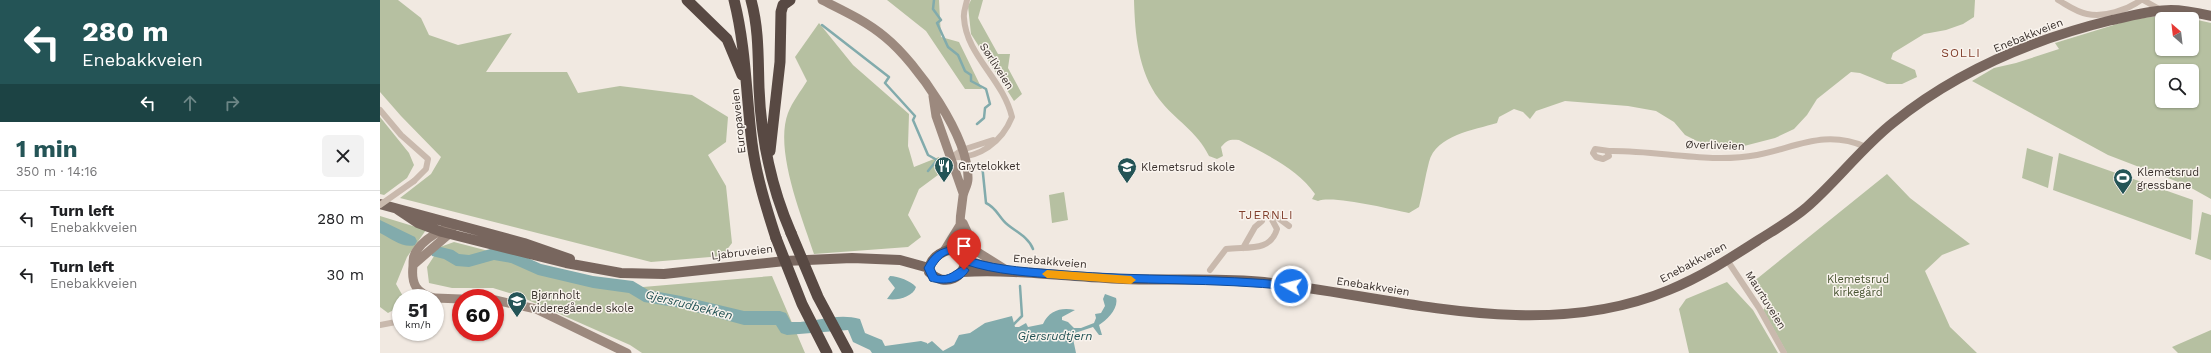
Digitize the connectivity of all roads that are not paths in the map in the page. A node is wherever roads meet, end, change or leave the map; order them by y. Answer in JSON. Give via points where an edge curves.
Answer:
{"nodes":[{"id":1,"x":687,"y":0,"type":"edge"},
{"id":2,"x":790,"y":0,"type":"edge"},
{"id":3,"x":822,"y":0,"type":"edge"},
{"id":4,"x":967,"y":0,"type":"edge"},
{"id":5,"x":2058,"y":0,"type":"edge"},
{"id":6,"x":2142,"y":0,"type":"edge"},
{"id":7,"x":752,"y":2,"type":"edge"},
{"id":8,"x":736,"y":5,"type":"edge"},
{"id":9,"x":2163,"y":11,"type":"junction"},
{"id":10,"x":2211,"y":16,"type":"edge"},
{"id":11,"x":747,"y":87,"type":"junction"},
{"id":12,"x":933,"y":96,"type":"junction"},
{"id":13,"x":380,"y":110,"type":"edge"},
{"id":14,"x":1866,"y":147,"type":"junction"},
{"id":15,"x":1607,"y":151,"type":"dead end"},
{"id":16,"x":963,"y":153,"type":"junction"},
{"id":17,"x":952,"y":157,"type":"junction"},
{"id":18,"x":768,"y":159,"type":"junction"},
{"id":19,"x":964,"y":193,"type":"junction"},
{"id":20,"x":380,"y":204,"type":"edge"},
{"id":21,"x":397,"y":209,"type":"junction"},
{"id":22,"x":1262,"y":221,"type":"dead end"},
{"id":23,"x":961,"y":222,"type":"junction"},
{"id":24,"x":455,"y":224,"type":"junction"},
{"id":25,"x":1289,"y":226,"type":"dead end"},
{"id":26,"x":444,"y":233,"type":"junction"},
{"id":27,"x":1243,"y":248,"type":"junction"},
{"id":28,"x":944,"y":251,"type":"junction"},
{"id":29,"x":960,"y":251,"type":"junction"},
{"id":30,"x":934,"y":257,"type":"junction"},
{"id":31,"x":899,"y":259,"type":"junction"},
{"id":32,"x":1727,"y":260,"type":"junction"},
{"id":33,"x":967,"y":261,"type":"junction"},
{"id":34,"x":590,"y":267,"type":"junction"},
{"id":35,"x":928,"y":268,"type":"junction"},
{"id":36,"x":1003,"y":270,"type":"junction"},
{"id":37,"x":1210,"y":270,"type":"dead end"},
{"id":38,"x":962,"y":272,"type":"junction"},
{"id":39,"x":416,"y":289,"type":"edge"},
{"id":40,"x":504,"y":302,"type":"edge"},
{"id":41,"x":392,"y":323,"type":"edge"},
{"id":42,"x":380,"y":325,"type":"edge"},
{"id":43,"x":627,"y":353,"type":"edge"},
{"id":44,"x":827,"y":353,"type":"edge"},
{"id":45,"x":848,"y":353,"type":"edge"},
{"id":46,"x":1784,"y":353,"type":"edge"}],
"edges":[{"from":1,"to":11,"type":"highway","via":[[726,39]]},
{"from":2,"to":18,"type":"highway","via":[[783,5],[781,12],[780,62],[774,128]]},
{"from":3,"to":12,"type":"main road","via":[[862,21],[894,44],[912,63]]},
{"from":4,"to":16,"type":"street","name":"Sørliveien","via":[[964,13],[969,40],[1008,101],[1012,112],[1009,125],[989,147]]},
{"from":5,"to":6,"type":"street","via":[[2077,11],[2092,15],[2130,8]]},
{"from":6,"to":9,"type":"street"},
{"from":7,"to":18,"type":"highway"},
{"from":8,"to":11,"type":"highway","name":"Europaveien","via":[[744,45]]},
{"from":9,"to":10,"type":"main road","name":"Enebakkveien","via":[[2184,11]]},
{"from":9,"to":14,"type":"main road","name":"Enebakkveien","via":[[2061,34],[2016,52],[1951,84],[1912,107]]},
{"from":11,"to":44,"type":"highway","name":"Europaveien","bridge":true,"via":[[752,143],[765,204],[802,304]]},
{"from":12,"to":16,"type":"main road","via":[[946,113]]},
{"from":12,"to":17,"type":"main road","via":[[936,116]]},
{"from":13,"to":20,"type":"street","bridge":true,"via":[[401,135],[428,159],[426,170]]},
{"from":14,"to":15,"type":"street","name":"Øverliveien","via":[[1851,139],[1834,137],[1741,157]]},
{"from":14,"to":32,"type":"main road","name":"Enebakkveien","via":[[1806,207]]},
{"from":16,"to":17,"type":"street","name":"Sørliveien"},
{"from":16,"to":19,"type":"main road","via":[[968,179]]},
{"from":17,"to":19,"type":"main road"},
{"from":18,"to":45,"type":"highway","bridge":true,"via":[[782,212],[818,297]]},
{"from":19,"to":23,"type":"main road"},
{"from":20,"to":21,"type":"main road","name":"Ljabruveien"},
{"from":21,"to":24,"type":"main road","name":"Ljabruveien"},
{"from":21,"to":26,"type":"main road","name":"Ljabruveien","via":[[406,217]]},
{"from":22,"to":27,"type":"street","via":[[1255,227]]},
{"from":23,"to":28,"type":"main road"},
{"from":23,"to":29,"type":"main road"},
{"from":23,"to":36,"type":"main road","via":[[976,251]]},
{"from":24,"to":26,"type":"main road"},
{"from":24,"to":34,"type":"main road","name":"Ljabruveien","via":[[545,250]]},
{"from":25,"to":27,"type":"street","via":[[1273,214],[1271,218],[1277,229],[1271,242],[1260,248]]},
{"from":26,"to":34,"type":"main road","name":"Ljabruveien","via":[[568,264]]},
{"from":26,"to":39,"type":"main road","via":[[431,236],[413,256],[410,275]]},
{"from":27,"to":37,"type":"street","via":[[1225,250]]},
{"from":28,"to":29,"type":"main road"},
{"from":28,"to":30,"type":"main road"},
{"from":29,"to":33,"type":"main road"},
{"from":30,"to":31,"type":"main road","name":"Ljabruveien"},
{"from":30,"to":35,"type":"main road"},
{"from":31,"to":34,"type":"main road","name":"Ljabruveien","via":[[794,260],[658,274],[626,273]]},
{"from":31,"to":35,"type":"main road","name":"Ljabruveien"},
{"from":32,"to":36,"type":"main road","name":"Enebakkveien","via":[[1685,283],[1635,302],[1593,311],[1535,314],[1476,313],[1259,281],[1136,280]]},
{"from":32,"to":46,"type":"street","name":"Maurtuveien","via":[[1756,303]]},
{"from":33,"to":36,"type":"main road","name":"Enebakkveien"},
{"from":33,"to":38,"type":"main road"},
{"from":35,"to":38,"type":"main road","name":"Enebakkveien","via":[[934,278],[944,280]]},
{"from":36,"to":38,"type":"main road","name":"Enebakkveien"},
{"from":40,"to":43,"type":"main road","via":[[536,309]]},
{"from":41,"to":42,"type":"street"}]}
